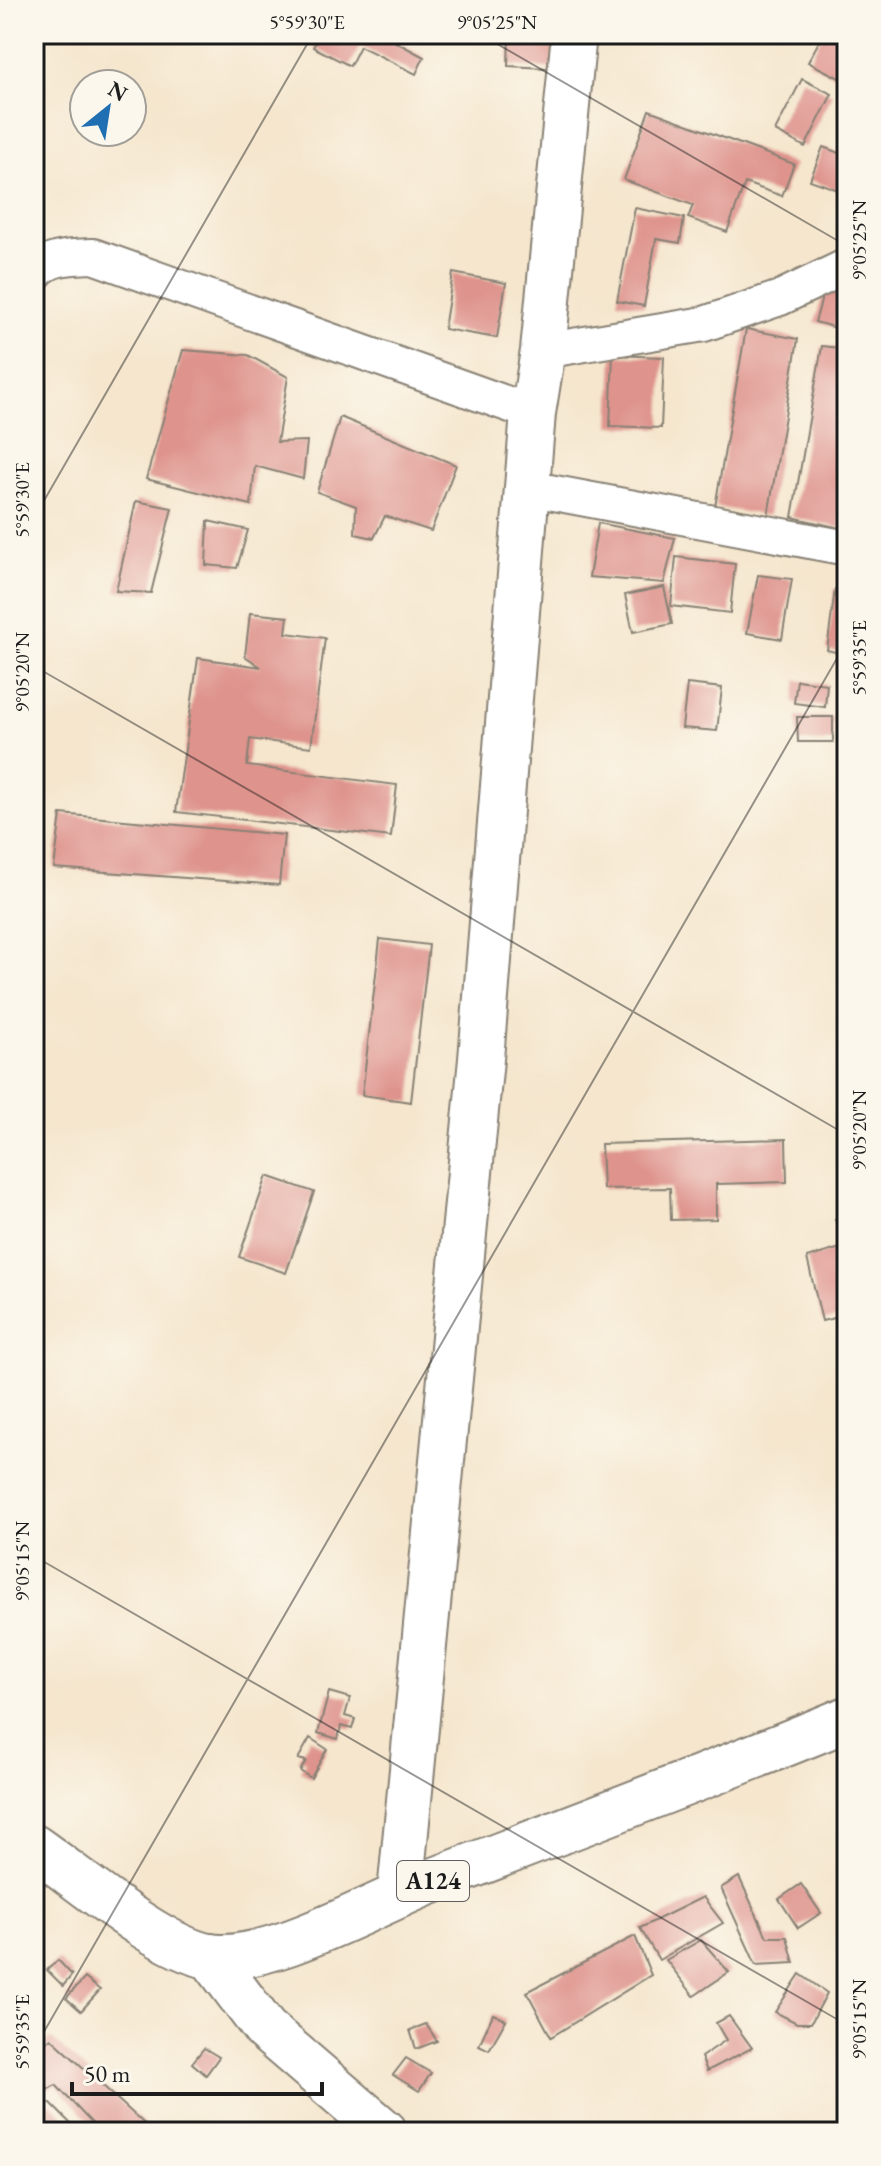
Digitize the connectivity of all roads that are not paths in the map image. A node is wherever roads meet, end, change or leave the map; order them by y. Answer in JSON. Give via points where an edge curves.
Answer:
{"nodes":[{"id":1,"x":574,"y":34,"type":"edge"},
{"id":2,"x":847,"y":266,"type":"edge"},
{"id":3,"x":34,"y":275,"type":"edge"},
{"id":4,"x":543,"y":351,"type":"junction"},
{"id":5,"x":533,"y":413,"type":"junction"},
{"id":6,"x":528,"y":488,"type":"junction"},
{"id":7,"x":847,"y":548,"type":"edge"},
{"id":8,"x":847,"y":1719,"type":"edge"},
{"id":9,"x":34,"y":1847,"type":"edge"},
{"id":10,"x":400,"y":1893,"type":"junction"},
{"id":11,"x":210,"y":1956,"type":"junction"},
{"id":12,"x":385,"y":2132,"type":"edge"}],
"edges":[{"from":1,"to":4,"type":"main road"},
{"from":2,"to":4,"type":"street","via":[[780,298],[704,324]]},
{"from":3,"to":5,"type":"street","via":[[63,257],[93,256]]},
{"from":4,"to":5,"type":"main road"},
{"from":5,"to":6,"type":"main road"},
{"from":6,"to":7,"type":"street"},
{"from":6,"to":10,"type":"main road","via":[[480,1075]]},
{"from":8,"to":10,"type":"main road","number":"A124"},
{"from":9,"to":11,"type":"main road","number":"A124","via":[[179,1946]]},
{"from":10,"to":11,"type":"main road","number":"A124","via":[[319,1933],[243,1954]]},
{"from":11,"to":12,"type":"main road","via":[[265,2029]]}]}
